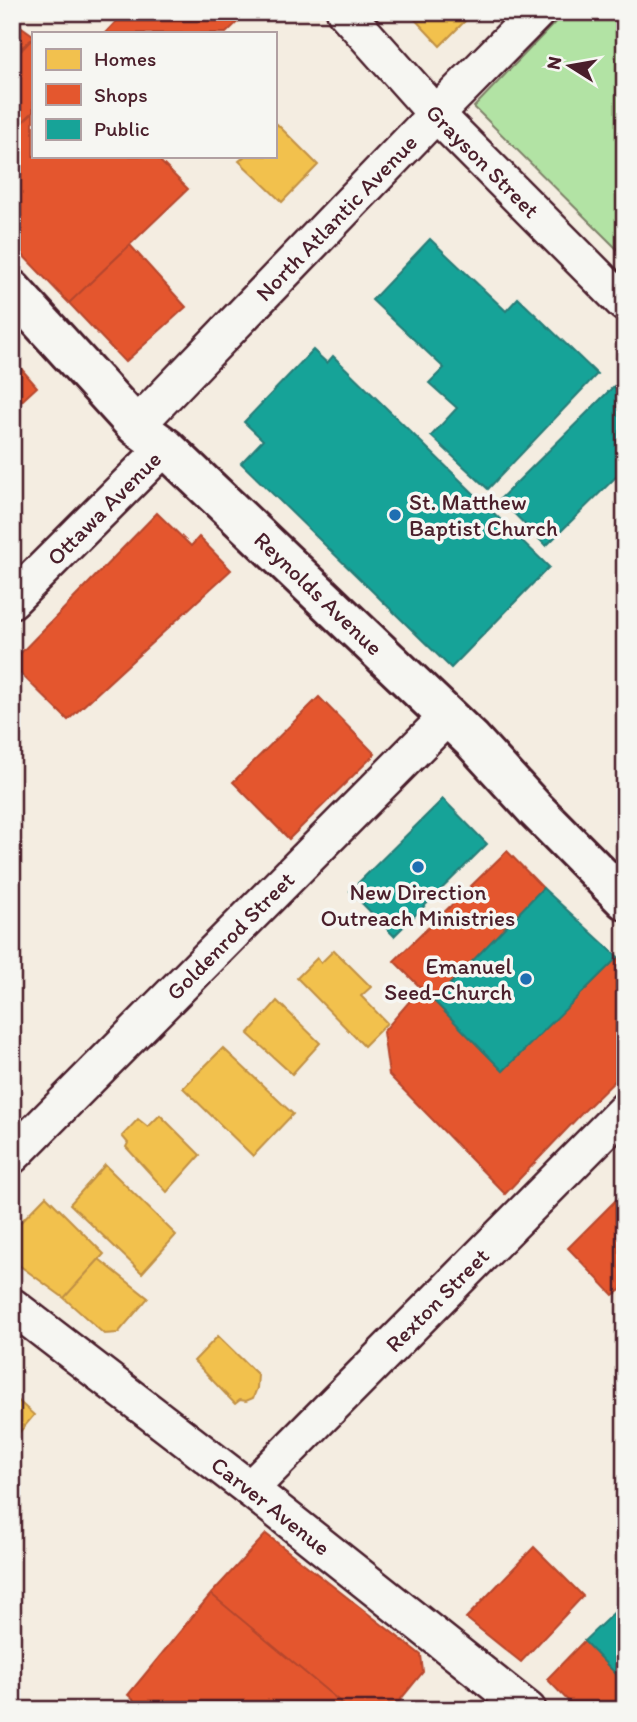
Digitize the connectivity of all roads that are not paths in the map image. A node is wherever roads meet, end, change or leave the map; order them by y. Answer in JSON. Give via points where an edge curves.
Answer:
{"nodes":[{"id":1,"x":345,"y":12,"type":"edge"},
{"id":2,"x":537,"y":12,"type":"edge"},
{"id":3,"x":436,"y":114,"type":"junction"},
{"id":4,"x":12,"y":290,"type":"edge"},
{"id":5,"x":625,"y":304,"type":"edge"},
{"id":6,"x":150,"y":436,"type":"junction"},
{"id":7,"x":12,"y":600,"type":"edge"},
{"id":8,"x":447,"y":717,"type":"junction"},
{"id":9,"x":625,"y":900,"type":"edge"},
{"id":10,"x":625,"y":1110,"type":"edge"},
{"id":11,"x":12,"y":1156,"type":"edge"},
{"id":12,"x":12,"y":1306,"type":"edge"},
{"id":13,"x":250,"y":1489,"type":"junction"},
{"id":14,"x":527,"y":1710,"type":"edge"}],
"edges":[{"from":1,"to":3,"type":"street","name":"Grayson Street"},
{"from":2,"to":3,"type":"street","name":"North Atlantic Avenue"},
{"from":3,"to":5,"type":"street","name":"Grayson Street"},
{"from":3,"to":6,"type":"street","name":"North Atlantic Avenue"},
{"from":4,"to":6,"type":"street","name":"Reynolds Avenue"},
{"from":6,"to":7,"type":"street","name":"Ottawa Avenue"},
{"from":6,"to":8,"type":"street","name":"Reynolds Avenue"},
{"from":8,"to":9,"type":"street","name":"Reynolds Avenue"},
{"from":8,"to":11,"type":"street","name":"Goldenrod Street"},
{"from":10,"to":13,"type":"street","name":"Rexton Street"},
{"from":12,"to":13,"type":"street","name":"Carver Avenue"},
{"from":13,"to":14,"type":"street","name":"Carver Avenue"}]}
